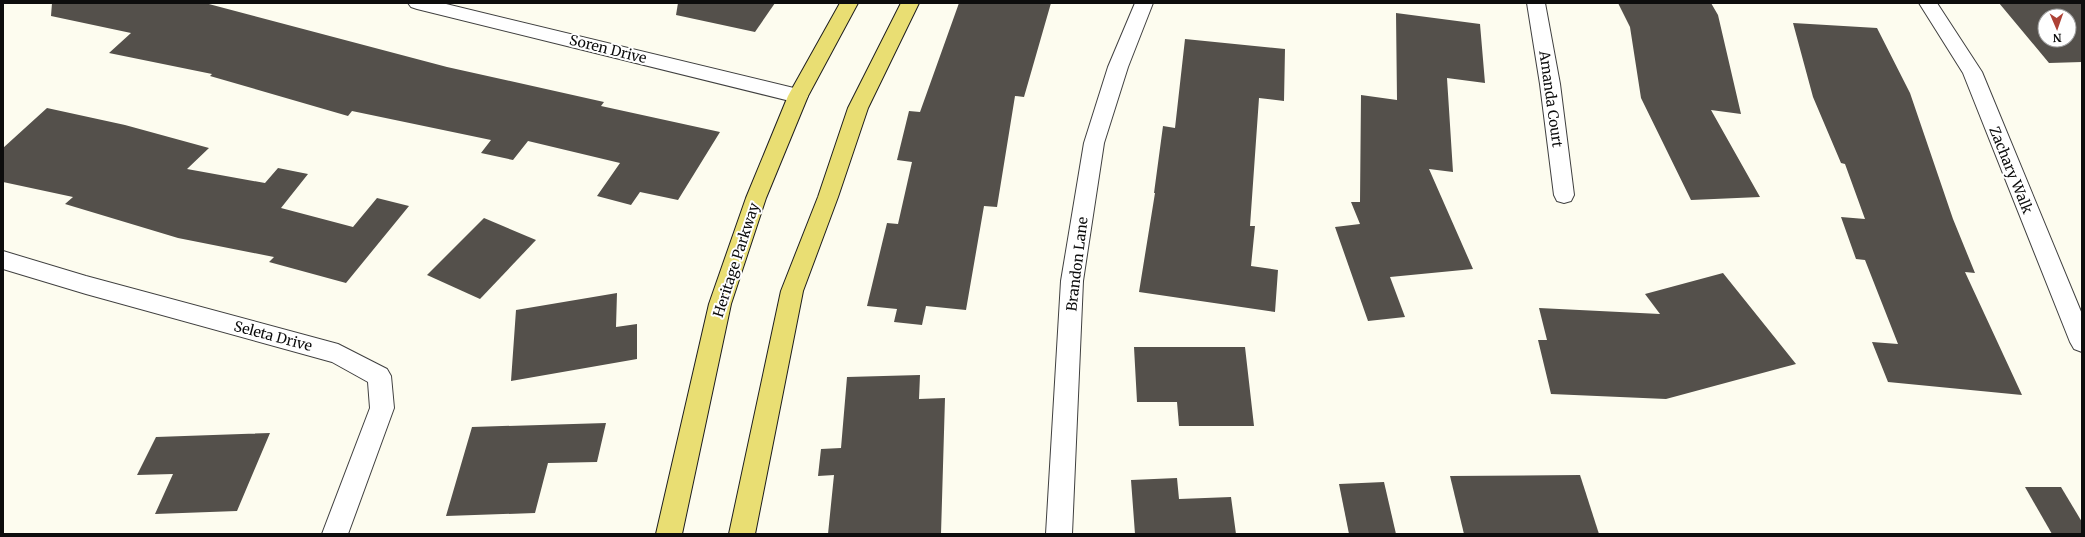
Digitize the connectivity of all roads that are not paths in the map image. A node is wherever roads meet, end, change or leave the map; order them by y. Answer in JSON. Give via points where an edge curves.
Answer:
{"nodes":[{"id":1,"x":417,"y":3,"type":"edge"},
{"id":2,"x":849,"y":3,"type":"edge"},
{"id":3,"x":910,"y":3,"type":"edge"},
{"id":4,"x":1144,"y":3,"type":"edge"},
{"id":5,"x":1536,"y":3,"type":"edge"},
{"id":6,"x":1928,"y":3,"type":"edge"},
{"id":7,"x":798,"y":96,"type":"junction"},
{"id":8,"x":1564,"y":195,"type":"dead end"},
{"id":9,"x":3,"y":260,"type":"edge"},
{"id":10,"x":2082,"y":342,"type":"edge"},
{"id":11,"x":335,"y":534,"type":"edge"},
{"id":12,"x":669,"y":534,"type":"edge"},
{"id":13,"x":742,"y":534,"type":"edge"},
{"id":14,"x":1059,"y":534,"type":"edge"}],
"edges":[{"from":1,"to":7,"type":"street","name":"Soren Drive"},
{"from":2,"to":7,"type":"main road","name":"Heritage Parkway"},
{"from":3,"to":13,"type":"main road","via":[[858,108],[792,291]]},
{"from":4,"to":14,"type":"street","name":"Brandon Lane","via":[[1118,67],[1094,143],[1073,274]]},
{"from":5,"to":8,"type":"street","name":"Amanda Court","via":[[1550,84]]},
{"from":6,"to":10,"type":"street","name":"Zachary Walk","via":[[1972,72]]},
{"from":7,"to":12,"type":"main road","name":"Heritage Parkway","via":[[756,198],[720,304]]},
{"from":9,"to":11,"type":"street","name":"Seleta Drive","via":[[338,354],[379,376],[382,408]]}]}
